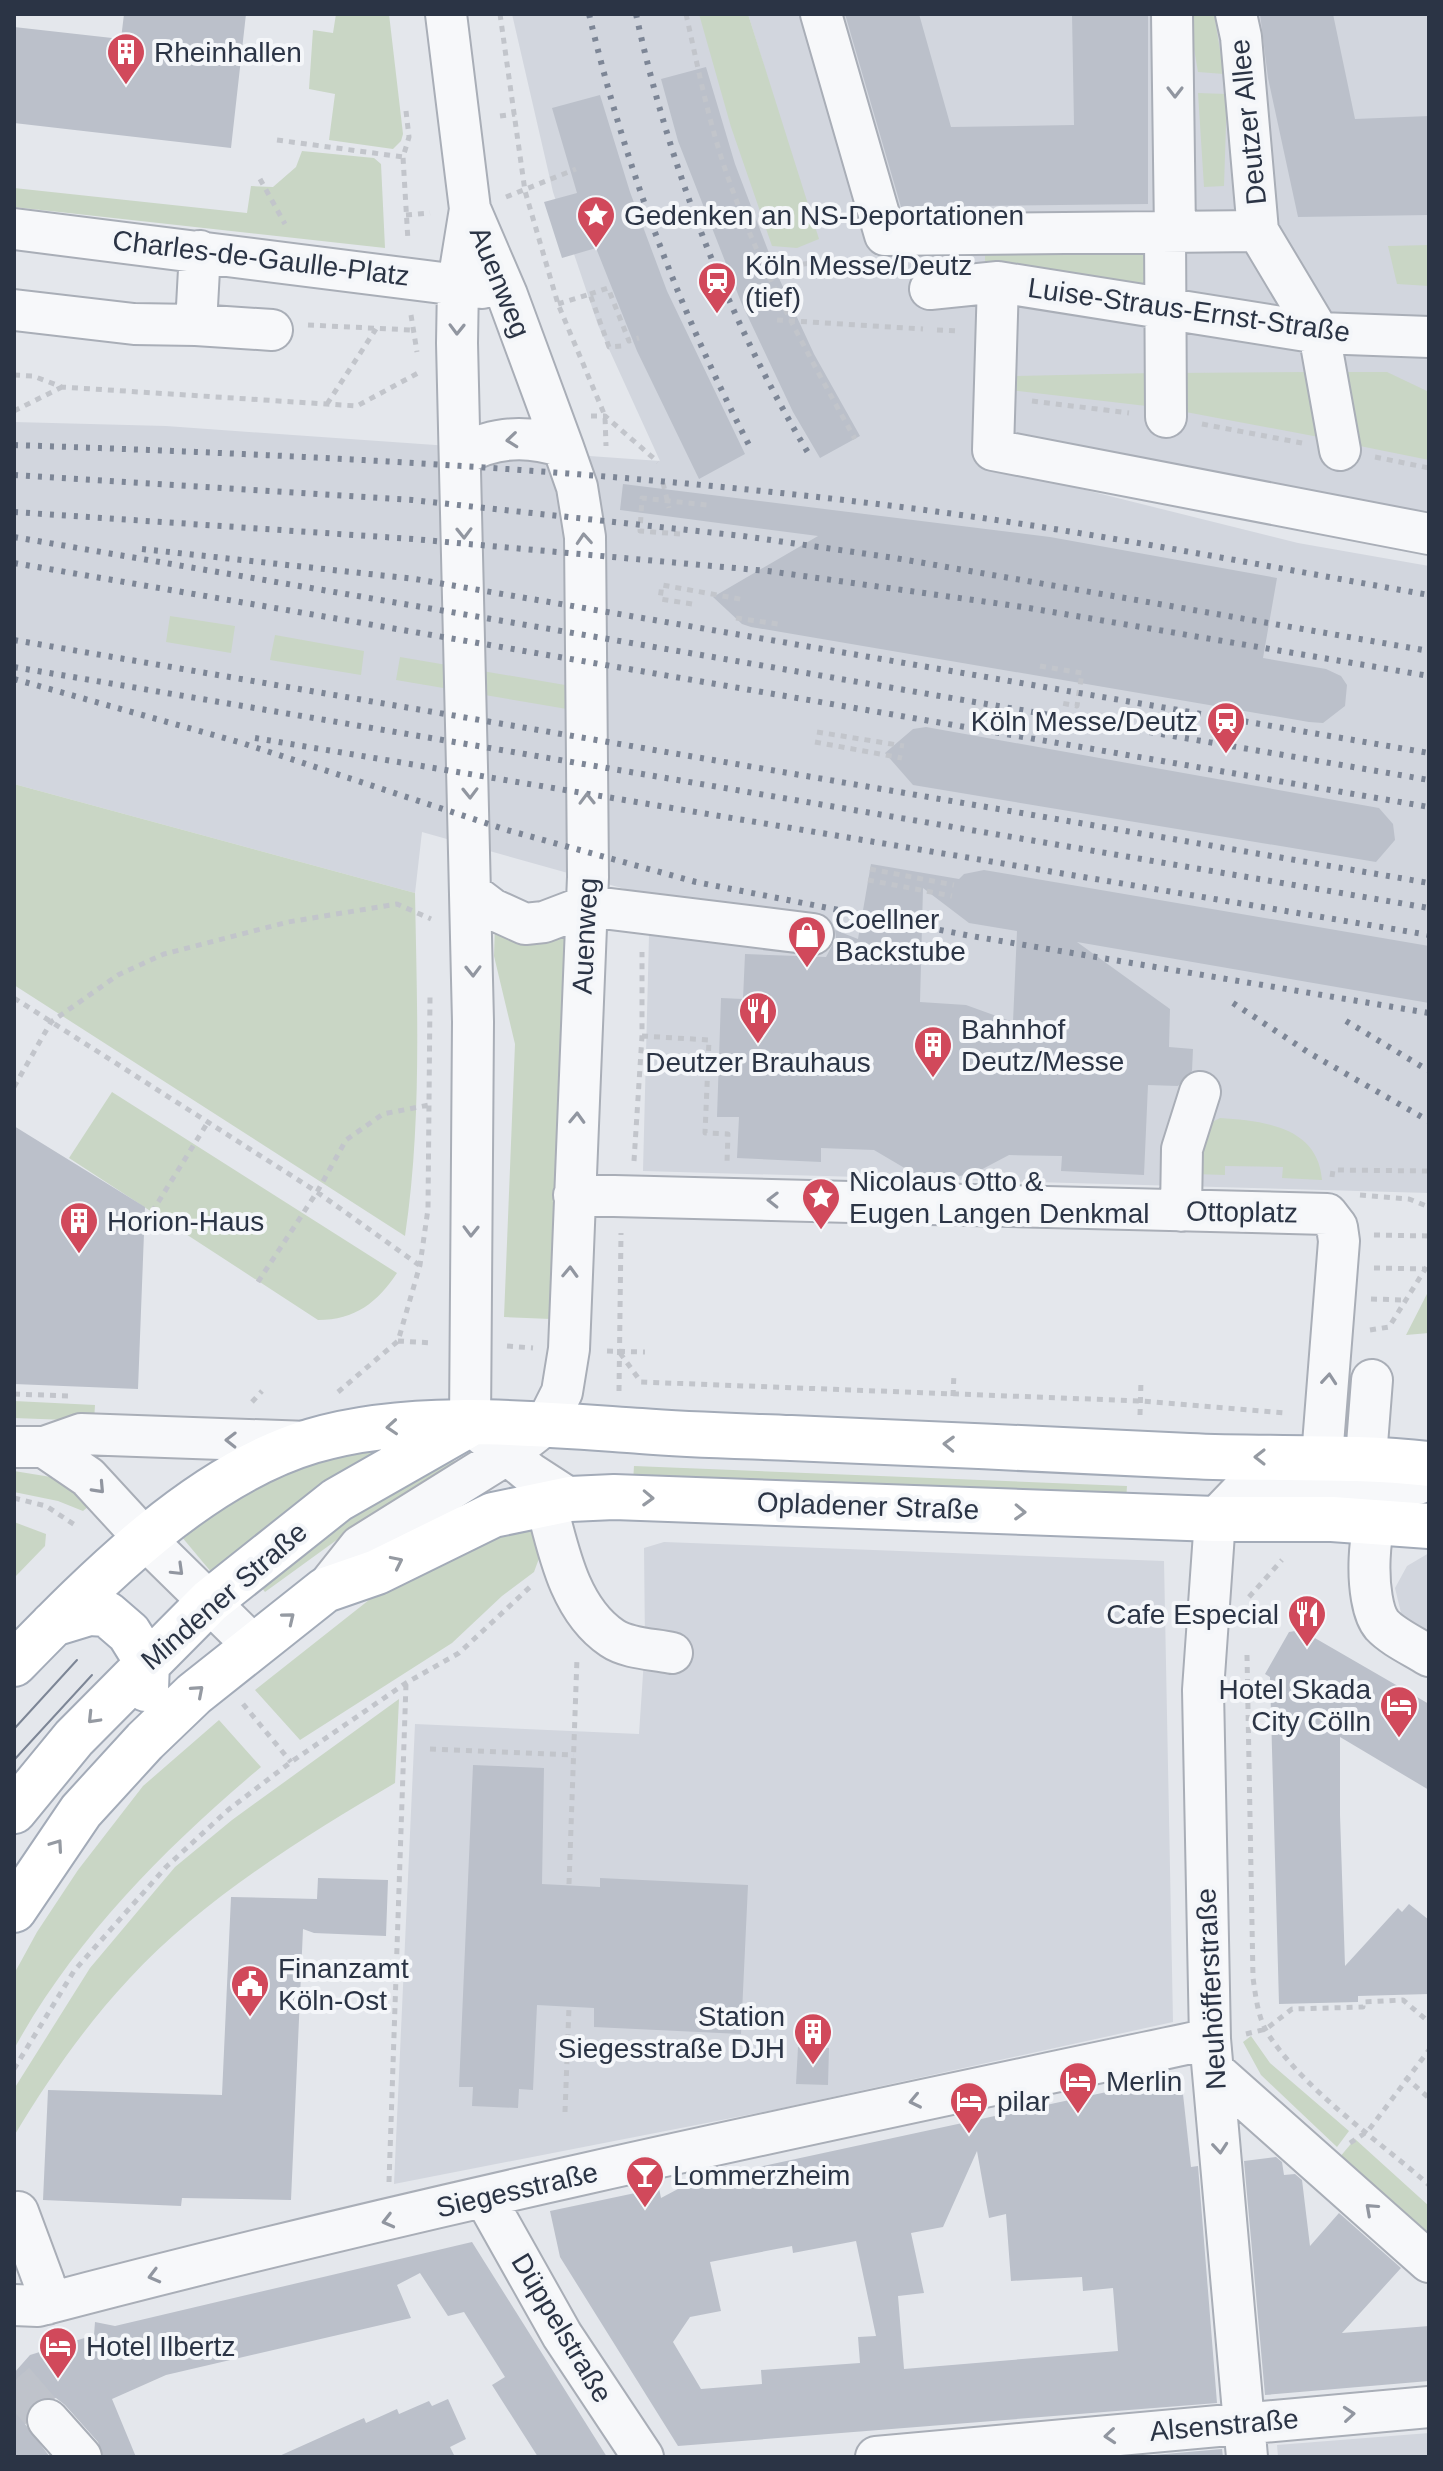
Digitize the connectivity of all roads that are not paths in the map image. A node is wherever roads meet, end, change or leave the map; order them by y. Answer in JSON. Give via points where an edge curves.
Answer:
{"nodes":[{"id":1,"x":446,"y":14,"type":"edge"},
{"id":2,"x":821,"y":14,"type":"edge"},
{"id":3,"x":1172,"y":14,"type":"edge"},
{"id":4,"x":1236,"y":14,"type":"edge"},
{"id":5,"x":470,"y":209,"type":"junction"},
{"id":6,"x":14,"y":229,"type":"edge"},
{"id":7,"x":1258,"y":231,"type":"junction"},
{"id":8,"x":1170,"y":232,"type":"junction"},
{"id":9,"x":933,"y":234,"type":"junction"},
{"id":10,"x":200,"y":251,"type":"junction"},
{"id":11,"x":998,"y":282,"type":"junction"},
{"id":12,"x":458,"y":283,"type":"junction"},
{"id":13,"x":507,"y":295,"type":"junction"},
{"id":14,"x":1163,"y":307,"type":"junction"},
{"id":15,"x":14,"y":310,"type":"edge"},
{"id":16,"x":196,"y":325,"type":"junction"},
{"id":17,"x":272,"y":330,"type":"road end"},
{"id":18,"x":1319,"y":333,"type":"junction"},
{"id":19,"x":1429,"y":337,"type":"edge"},
{"id":20,"x":1166,"y":417,"type":"road end"},
{"id":21,"x":563,"y":447,"type":"junction"},
{"id":22,"x":1340,"y":450,"type":"road end"},
{"id":23,"x":462,"y":455,"type":"junction"},
{"id":24,"x":1429,"y":534,"type":"edge"},
{"id":25,"x":471,"y":893,"type":"junction"},
{"id":26,"x":605,"y":908,"type":"junction"},
{"id":27,"x":813,"y":934,"type":"dead end"},
{"id":28,"x":1200,"y":1092,"type":"dead end"},
{"id":29,"x":574,"y":1195,"type":"junction"},
{"id":30,"x":1181,"y":1211,"type":"junction"},
{"id":31,"x":1372,"y":1380,"type":"dead end"},
{"id":32,"x":470,"y":1424,"type":"junction"},
{"id":33,"x":546,"y":1424,"type":"junction"},
{"id":34,"x":1324,"y":1437,"type":"junction"},
{"id":35,"x":309,"y":1442,"type":"junction"},
{"id":36,"x":29,"y":1447,"type":"edge"},
{"id":37,"x":509,"y":1453,"type":"junction"},
{"id":38,"x":1366,"y":1457,"type":"junction"},
{"id":39,"x":1425,"y":1476,"type":"edge"},
{"id":40,"x":558,"y":1501,"type":"junction"},
{"id":41,"x":1215,"y":1519,"type":"junction"},
{"id":42,"x":1372,"y":1521,"type":"junction"},
{"id":43,"x":1429,"y":1526,"type":"edge"},
{"id":44,"x":146,"y":1540,"type":"junction"},
{"id":45,"x":325,"y":1590,"type":"junction"},
{"id":46,"x":210,"y":1601,"type":"junction"},
{"id":47,"x":53,"y":1624,"type":"junction"},
{"id":48,"x":254,"y":1646,"type":"junction"},
{"id":49,"x":672,"y":1653,"type":"dead end"},
{"id":50,"x":1429,"y":1656,"type":"edge"},
{"id":51,"x":147,"y":1662,"type":"junction"},
{"id":52,"x":14,"y":1664,"type":"edge"},
{"id":53,"x":145,"y":1741,"type":"junction"},
{"id":54,"x":14,"y":1811,"type":"edge"},
{"id":55,"x":14,"y":1910,"type":"edge"},
{"id":56,"x":1212,"y":2055,"type":"junction"},
{"id":57,"x":485,"y":2198,"type":"junction"},
{"id":58,"x":18,"y":2212,"type":"dead end"},
{"id":59,"x":1429,"y":2262,"type":"edge"},
{"id":60,"x":31,"y":2304,"type":"edge"},
{"id":61,"x":1429,"y":2407,"type":"edge"},
{"id":62,"x":48,"y":2420,"type":"tunnel mouth"},
{"id":63,"x":1245,"y":2440,"type":"edge"},
{"id":64,"x":81,"y":2457,"type":"edge"},
{"id":65,"x":643,"y":2457,"type":"edge"},
{"id":66,"x":876,"y":2457,"type":"edge"}],
"edges":[{"from":1,"to":5,"type":"street","name":"Auenweg"},
{"from":2,"to":9,"type":"street","name":"Luise-Straus-Ernst-Straße","via":[[885,235]]},
{"from":3,"to":8,"type":"street","one_way":true},
{"from":4,"to":7,"type":"street","name":"Deutzer Allee"},
{"from":5,"to":12,"type":"street","name":"Auenweg"},
{"from":5,"to":13,"type":"street","name":"Auenweg"},
{"from":6,"to":10,"type":"street","name":"Charles-de-Gaulle-Platz"},
{"from":7,"to":8,"type":"street","name":"Luise-Straus-Ernst-Straße"},
{"from":7,"to":18,"type":"street"},
{"from":8,"to":9,"type":"street","name":"Luise-Straus-Ernst-Straße"},
{"from":8,"to":14,"type":"street"},
{"from":9,"to":11,"type":"street","via":[[937,288]]},
{"from":10,"to":12,"type":"street","name":"Charles-de-Gaulle-Platz"},
{"from":10,"to":16,"type":"street"},
{"from":11,"to":14,"type":"street","name":"Luise-Straus-Ernst-Straße"},
{"from":11,"to":24,"type":"street","via":[[993,450]]},
{"from":12,"to":13,"type":"street","name":"Charles-de-Gaulle-Platz"},
{"from":12,"to":23,"type":"street","name":"Auenweg","one_way":true},
{"from":13,"to":21,"type":"street","name":"Auenweg"},
{"from":14,"to":18,"type":"street","name":"Luise-Straus-Ernst-Straße"},
{"from":14,"to":20,"type":"street"},
{"from":15,"to":16,"type":"street","via":[[134,324]]},
{"from":16,"to":17,"type":"street"},
{"from":18,"to":19,"type":"street","name":"Luise-Straus-Ernst-Straße"},
{"from":18,"to":22,"type":"street"},
{"from":21,"to":23,"type":"street","one_way":true,"via":[[535,438],[478,446]]},
{"from":26,"to":21,"type":"street","name":"Auenweg","one_way":true,"via":[[585,537],[577,487]]},
{"from":23,"to":25,"type":"street","name":"Auenweg","one_way":true},
{"from":25,"to":26,"type":"street","via":[[525,924]]},
{"from":25,"to":32,"type":"street","name":"Auenweg","one_way":true},
{"from":26,"to":27,"type":"street"},
{"from":29,"to":26,"type":"street","name":"Auenweg","one_way":true},
{"from":28,"to":30,"type":"street","via":[[1182,1149]]},
{"from":30,"to":29,"type":"street","name":"Ottoplatz","one_way":true},
{"from":33,"to":29,"type":"street","name":"Auenweg","one_way":true,"via":[[562,1392],[569,1349]]},
{"from":34,"to":30,"type":"street","name":"Ottoplatz","one_way":true,"via":[[1334,1238]]},
{"from":31,"to":38,"type":"street"},
{"from":32,"to":33,"type":"main road","name":"Mindener Straße"},
{"from":32,"to":35,"type":"main road","name":"Mindener Straße","one_way":true,"via":[[392,1426]]},
{"from":32,"to":37,"type":"street"},
{"from":32,"to":46,"type":"main road","name":"Mindener Straße","via":[[337,1500]]},
{"from":34,"to":33,"type":"main road","one_way":true,"via":[[1193,1456]]},
{"from":33,"to":37,"type":"street"},
{"from":34,"to":38,"type":"main road"},
{"from":35,"to":36,"type":"street","one_way":true,"via":[[81,1434]]},
{"from":35,"to":44,"type":"main road","name":"Mindener Straße","via":[[236,1475]]},
{"from":36,"to":44,"type":"street","one_way":true,"via":[[88,1477]]},
{"from":37,"to":40,"type":"street"},
{"from":37,"to":45,"type":"street","via":[[360,1546]]},
{"from":38,"to":39,"type":"main road"},
{"from":39,"to":41,"type":"street","via":[[1240,1493]]},
{"from":39,"to":42,"type":"street","via":[[1385,1497]]},
{"from":40,"to":41,"type":"main road","name":"Opladener Straße","one_way":true,"via":[[614,1497]]},
{"from":45,"to":40,"type":"main road","name":"Opladener Straße","one_way":true,"via":[[377,1572],[493,1515]]},
{"from":40,"to":49,"type":"street","via":[[562,1570],[586,1610],[611,1638]]},
{"from":41,"to":42,"type":"main road","name":"Opladener Straße"},
{"from":41,"to":56,"type":"street","name":"Neuhöfferstraße","via":[[1203,1690]]},
{"from":42,"to":43,"type":"main road","name":"Opladener Straße"},
{"from":42,"to":50,"type":"street","via":[[1372,1603],[1382,1625]]},
{"from":44,"to":46,"type":"street","one_way":true},
{"from":44,"to":47,"type":"main road","name":"Mindener Straße"},
{"from":48,"to":45,"type":"main road","name":"Mindener Straße","one_way":true},
{"from":46,"to":48,"type":"street"},
{"from":46,"to":51,"type":"main road","name":"Mindener Straße"},
{"from":47,"to":51,"type":"main road","via":[[89,1613],[107,1614],[129,1633]]},
{"from":47,"to":52,"type":"main road","name":"Mindener Straße"},
{"from":53,"to":48,"type":"main road","name":"Mindener Straße","one_way":true},
{"from":51,"to":53,"type":"main road"},
{"from":51,"to":54,"type":"main road","name":"Mindener Straße","one_way":true},
{"from":55,"to":53,"type":"main road","name":"Mindener Straße","one_way":true,"via":[[81,1811]]},
{"from":56,"to":57,"type":"street","name":"Siegesstraße","one_way":true,"via":[[777,2130]]},
{"from":59,"to":56,"type":"street","one_way":true},
{"from":56,"to":63,"type":"street","name":"Neuhöfferstraße","one_way":true},
{"from":57,"to":60,"type":"street","name":"Siegesstraße","one_way":true},
{"from":57,"to":65,"type":"street","name":"Düppelstraße","via":[[562,2335]]},
{"from":58,"to":60,"type":"street","via":[[44,2282]]},
{"from":63,"to":61,"type":"street","name":"Alsenstraße","one_way":true},
{"from":62,"to":64,"type":"street"},
{"from":63,"to":66,"type":"street","name":"Alsenstraße","one_way":true}]}
